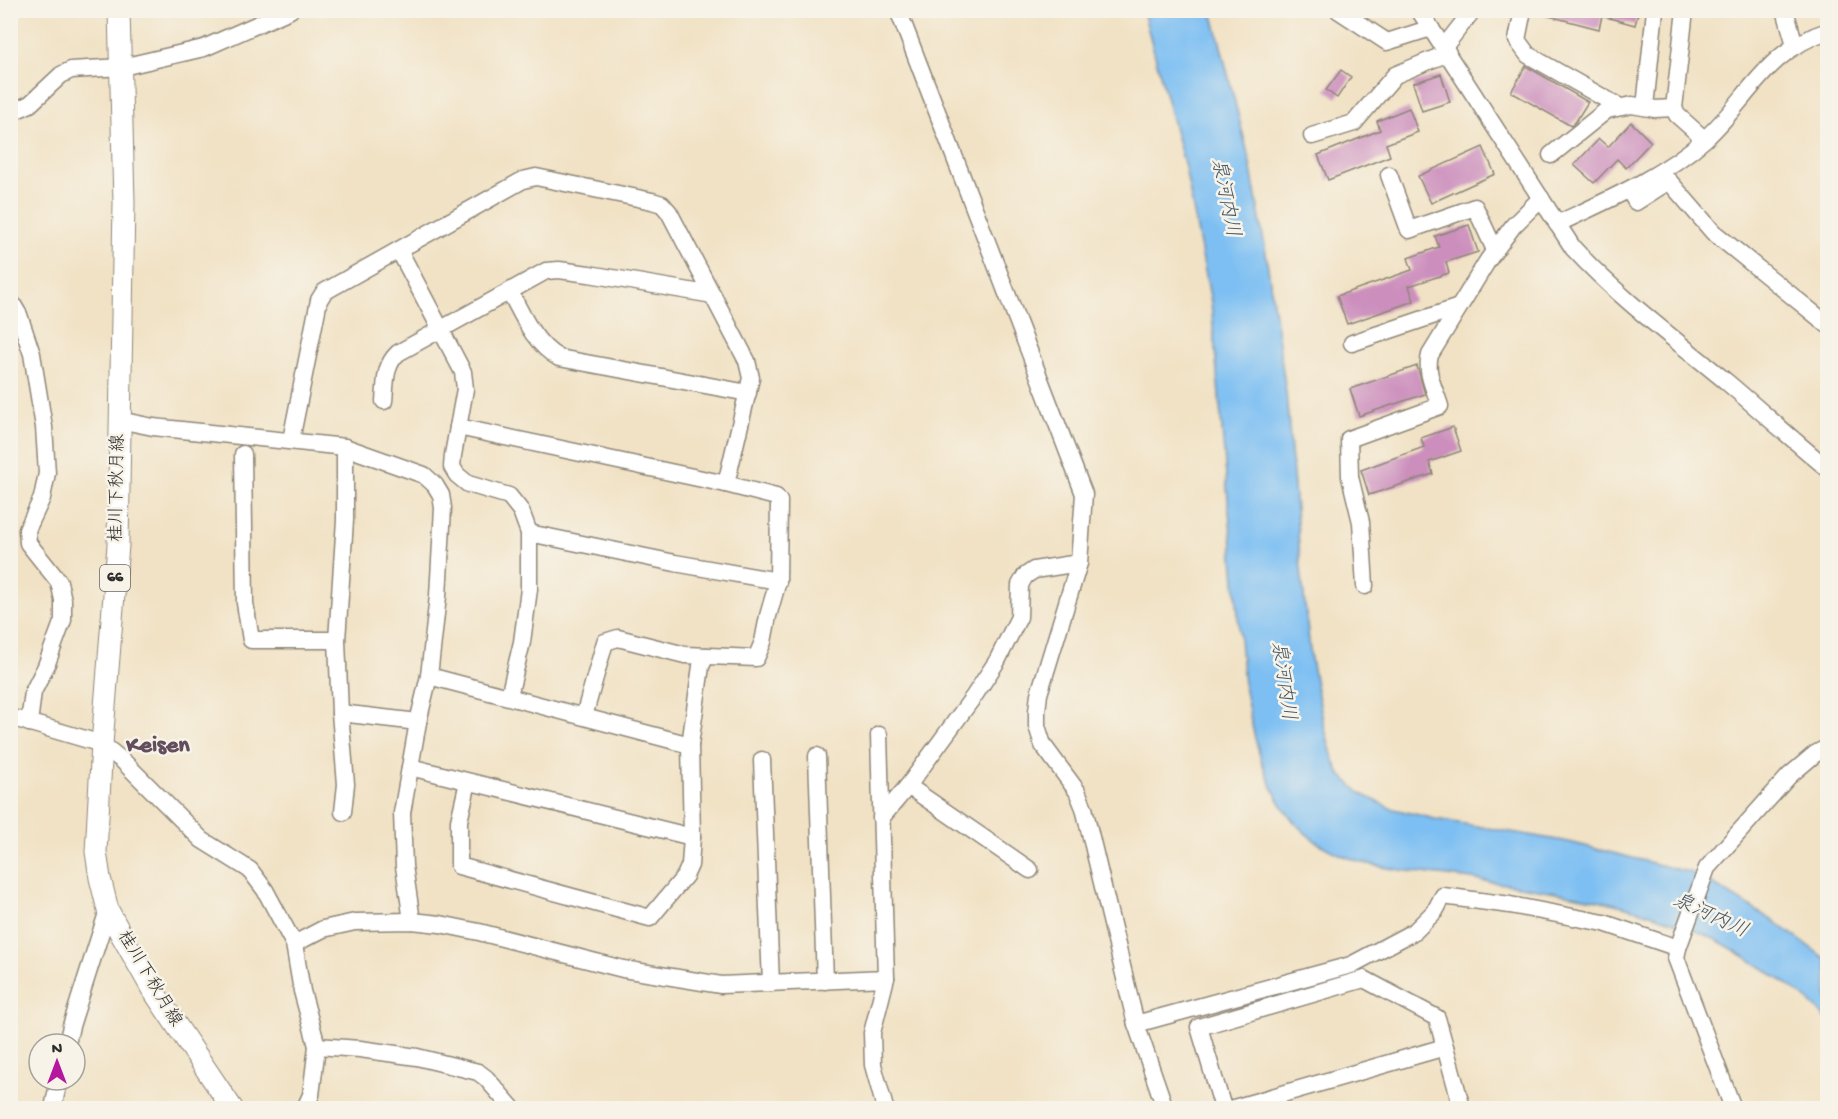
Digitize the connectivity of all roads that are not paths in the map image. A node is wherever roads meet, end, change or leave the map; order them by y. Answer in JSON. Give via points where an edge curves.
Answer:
{"nodes":[{"id":1,"x":119,"y":10,"type":"edge"},
{"id":2,"x":290,"y":10,"type":"edge"},
{"id":3,"x":898,"y":10,"type":"edge"},
{"id":4,"x":1338,"y":10,"type":"edge"},
{"id":5,"x":1419,"y":10,"type":"edge"},
{"id":6,"x":1473,"y":10,"type":"edge"},
{"id":7,"x":1523,"y":10,"type":"edge"},
{"id":8,"x":1655,"y":10,"type":"edge"},
{"id":9,"x":1685,"y":10,"type":"edge"},
{"id":10,"x":1785,"y":10,"type":"edge"},
{"id":11,"x":1431,"y":28,"type":"junction"},
{"id":12,"x":1827,"y":31,"type":"edge"},
{"id":13,"x":1795,"y":45,"type":"junction"},
{"id":14,"x":1446,"y":50,"type":"junction"},
{"id":15,"x":122,"y":67,"type":"junction"},
{"id":16,"x":1620,"y":106,"type":"junction"},
{"id":17,"x":1645,"y":107,"type":"junction"},
{"id":18,"x":1674,"y":108,"type":"junction"},
{"id":19,"x":10,"y":113,"type":"edge"},
{"id":20,"x":1312,"y":136,"type":"dead end"},
{"id":21,"x":1704,"y":139,"type":"junction"},
{"id":22,"x":1551,"y":155,"type":"dead end"},
{"id":23,"x":1389,"y":175,"type":"dead end"},
{"id":24,"x":1629,"y":190,"type":"junction"},
{"id":25,"x":1541,"y":198,"type":"junction"},
{"id":26,"x":1557,"y":224,"type":"junction"},
{"id":27,"x":399,"y":250,"type":"junction"},
{"id":28,"x":1495,"y":250,"type":"junction"},
{"id":29,"x":510,"y":292,"type":"junction"},
{"id":30,"x":713,"y":295,"type":"junction"},
{"id":31,"x":10,"y":300,"type":"edge"},
{"id":32,"x":1459,"y":307,"type":"junction"},
{"id":33,"x":1827,"y":325,"type":"edge"},
{"id":34,"x":442,"y":330,"type":"junction"},
{"id":35,"x":1352,"y":342,"type":"dead end"},
{"id":36,"x":748,"y":393,"type":"junction"},
{"id":37,"x":384,"y":401,"type":"dead end"},
{"id":38,"x":118,"y":420,"type":"junction"},
{"id":39,"x":458,"y":427,"type":"junction"},
{"id":40,"x":291,"y":440,"type":"junction"},
{"id":41,"x":345,"y":447,"type":"junction"},
{"id":42,"x":243,"y":454,"type":"dead end"},
{"id":43,"x":1827,"y":469,"type":"edge"},
{"id":44,"x":726,"y":484,"type":"junction"},
{"id":45,"x":529,"y":533,"type":"junction"},
{"id":46,"x":1079,"y":563,"type":"junction"},
{"id":47,"x":778,"y":581,"type":"junction"},
{"id":48,"x":1365,"y":586,"type":"dead end"},
{"id":49,"x":337,"y":640,"type":"junction"},
{"id":50,"x":706,"y":656,"type":"junction"},
{"id":51,"x":429,"y":676,"type":"junction"},
{"id":52,"x":509,"y":696,"type":"junction"},
{"id":53,"x":340,"y":713,"type":"junction"},
{"id":54,"x":584,"y":716,"type":"junction"},
{"id":55,"x":10,"y":717,"type":"edge"},
{"id":56,"x":418,"y":722,"type":"junction"},
{"id":57,"x":29,"y":723,"type":"junction"},
{"id":58,"x":879,"y":735,"type":"dead end"},
{"id":59,"x":102,"y":744,"type":"junction"},
{"id":60,"x":690,"y":744,"type":"junction"},
{"id":61,"x":1827,"y":747,"type":"edge"},
{"id":62,"x":817,"y":756,"type":"dead end"},
{"id":63,"x":762,"y":760,"type":"dead end"},
{"id":64,"x":410,"y":767,"type":"junction"},
{"id":65,"x":468,"y":782,"type":"junction"},
{"id":66,"x":908,"y":786,"type":"junction"},
{"id":67,"x":343,"y":812,"type":"dead end"},
{"id":68,"x":881,"y":818,"type":"junction"},
{"id":69,"x":692,"y":837,"type":"junction"},
{"id":70,"x":1030,"y":870,"type":"dead end"},
{"id":71,"x":108,"y":909,"type":"junction"},
{"id":72,"x":412,"y":921,"type":"junction"},
{"id":73,"x":294,"y":944,"type":"junction"},
{"id":74,"x":1680,"y":944,"type":"junction"},
{"id":75,"x":886,"y":978,"type":"junction"},
{"id":76,"x":825,"y":981,"type":"junction"},
{"id":77,"x":771,"y":983,"type":"junction"},
{"id":78,"x":1136,"y":1024,"type":"junction"},
{"id":79,"x":70,"y":1032,"type":"edge"},
{"id":80,"x":317,"y":1046,"type":"junction"},
{"id":81,"x":1445,"y":1047,"type":"junction"},
{"id":82,"x":56,"y":1092,"type":"edge"},
{"id":83,"x":53,"y":1108,"type":"edge"},
{"id":84,"x":232,"y":1108,"type":"edge"},
{"id":85,"x":305,"y":1108,"type":"edge"},
{"id":86,"x":512,"y":1108,"type":"edge"},
{"id":87,"x":885,"y":1108,"type":"edge"},
{"id":88,"x":1165,"y":1108,"type":"edge"},
{"id":89,"x":1222,"y":1108,"type":"edge"},
{"id":90,"x":1234,"y":1108,"type":"edge"},
{"id":91,"x":1462,"y":1108,"type":"edge"},
{"id":92,"x":1733,"y":1108,"type":"edge"}],
"edges":[{"from":1,"to":15,"type":"main road","name":"桂川下秋月線","number":"66"},
{"from":2,"to":15,"type":"street","via":[[204,48]]},
{"from":3,"to":46,"type":"street","via":[[1084,494]]},
{"from":4,"to":11,"type":"street","via":[[1388,42]]},
{"from":5,"to":11,"type":"street"},
{"from":6,"to":14,"type":"street"},
{"from":7,"to":16,"type":"street","via":[[1517,40],[1528,55]]},
{"from":8,"to":17,"type":"street"},
{"from":9,"to":18,"type":"street"},
{"from":10,"to":13,"type":"street"},
{"from":11,"to":14,"type":"street"},
{"from":12,"to":13,"type":"street"},
{"from":13,"to":21,"type":"street","via":[[1752,84]]},
{"from":14,"to":20,"type":"street","via":[[1395,75],[1354,123]]},
{"from":14,"to":25,"type":"street"},
{"from":15,"to":19,"type":"street","via":[[71,70],[30,104]]},
{"from":15,"to":38,"type":"main road","name":"桂川下秋月線","number":"66","via":[[124,203]]},
{"from":16,"to":17,"type":"street"},
{"from":16,"to":22,"type":"street","via":[[1607,110]]},
{"from":17,"to":18,"type":"street"},
{"from":18,"to":21,"type":"street"},
{"from":21,"to":24,"type":"street"},
{"from":23,"to":28,"type":"street","via":[[1409,230],[1475,207]]},
{"from":24,"to":26,"type":"street"},
{"from":24,"to":33,"type":"street","via":[[1636,202],[1669,181],[1713,232]]},
{"from":25,"to":26,"type":"street"},
{"from":25,"to":28,"type":"street"},
{"from":26,"to":43,"type":"street","via":[[1597,274]]},
{"from":27,"to":30,"type":"street","via":[[523,180],[544,178],[662,204]]},
{"from":27,"to":34,"type":"street"},
{"from":27,"to":40,"type":"street","via":[[334,285],[319,300]]},
{"from":28,"to":32,"type":"street"},
{"from":29,"to":30,"type":"street","via":[[546,271],[559,270]]},
{"from":29,"to":34,"type":"street"},
{"from":29,"to":36,"type":"street","via":[[538,342],[559,358]]},
{"from":30,"to":36,"type":"street","via":[[747,361],[751,378]]},
{"from":31,"to":57,"type":"street","via":[[32,354],[44,427],[47,473],[42,498],[27,530],[28,543],[59,582],[63,600],[63,620],[33,692]]},
{"from":32,"to":35,"type":"street"},
{"from":32,"to":48,"type":"street","via":[[1428,363],[1440,406],[1349,439],[1350,477],[1361,522]]},
{"from":34,"to":37,"type":"street","via":[[390,360]]},
{"from":34,"to":39,"type":"street","via":[[463,372],[465,389]]},
{"from":36,"to":44,"type":"street"},
{"from":38,"to":40,"type":"street"},
{"from":38,"to":59,"type":"main road","name":"桂川下秋月線","number":"66","via":[[118,545]]},
{"from":39,"to":44,"type":"street"},
{"from":39,"to":45,"type":"street","via":[[452,467],[457,475],[468,484],[509,496],[521,511]]},
{"from":40,"to":41,"type":"street"},
{"from":41,"to":49,"type":"street","via":[[345,520]]},
{"from":41,"to":51,"type":"street","via":[[424,475],[441,495],[438,596]]},
{"from":42,"to":49,"type":"street","via":[[245,603],[251,640]]},
{"from":44,"to":47,"type":"street","via":[[779,501]]},
{"from":45,"to":47,"type":"street"},
{"from":45,"to":52,"type":"street","via":[[529,589]]},
{"from":46,"to":66,"type":"street","via":[[1035,570],[1025,576],[1020,585],[1019,618],[997,662]]},
{"from":46,"to":78,"type":"street","via":[[1039,694],[1037,726],[1043,744],[1077,791],[1084,808]]},
{"from":47,"to":50,"type":"street","via":[[756,658]]},
{"from":49,"to":53,"type":"street"},
{"from":50,"to":54,"type":"street","via":[[685,655],[618,638],[605,642]]},
{"from":50,"to":60,"type":"street","via":[[701,666]]},
{"from":51,"to":52,"type":"street"},
{"from":51,"to":56,"type":"street"},
{"from":52,"to":54,"type":"street"},
{"from":53,"to":56,"type":"street"},
{"from":53,"to":67,"type":"street","via":[[346,784]]},
{"from":54,"to":60,"type":"street"},
{"from":55,"to":57,"type":"street"},
{"from":56,"to":64,"type":"street"},
{"from":57,"to":59,"type":"street"},
{"from":58,"to":68,"type":"street"},
{"from":59,"to":71,"type":"main road","name":"桂川下秋月線","number":"66","via":[[96,852]]},
{"from":59,"to":73,"type":"street","via":[[202,840],[250,870]]},
{"from":60,"to":69,"type":"street"},
{"from":61,"to":74,"type":"street","via":[[1789,776],[1707,868]]},
{"from":62,"to":76,"type":"street"},
{"from":63,"to":77,"type":"street"},
{"from":64,"to":65,"type":"street"},
{"from":64,"to":72,"type":"street","via":[[402,813]]},
{"from":65,"to":69,"type":"street"},
{"from":65,"to":69,"type":"street","via":[[459,821],[459,866],[650,918],[686,876]]},
{"from":66,"to":68,"type":"street"},
{"from":66,"to":70,"type":"street"},
{"from":68,"to":75,"type":"street"},
{"from":71,"to":79,"type":"street"},
{"from":71,"to":84,"type":"main road","name":"桂川下秋月線","number":"66","via":[[152,989]]},
{"from":72,"to":73,"type":"street","via":[[355,922],[323,929]]},
{"from":72,"to":77,"type":"street","via":[[479,932],[678,980],[721,986]]},
{"from":73,"to":80,"type":"street"},
{"from":74,"to":78,"type":"street","via":[[1604,923],[1443,896],[1435,911],[1415,931],[1351,965]]},
{"from":74,"to":92,"type":"street","via":[[1676,958]]},
{"from":75,"to":76,"type":"street"},
{"from":75,"to":87,"type":"street","via":[[872,1033],[873,1065]]},
{"from":76,"to":77,"type":"street"},
{"from":78,"to":88,"type":"street"},
{"from":80,"to":85,"type":"street","via":[[311,1095]]},
{"from":80,"to":86,"type":"street","via":[[417,1057],[478,1072]]},
{"from":81,"to":89,"type":"street","via":[[1437,1018],[1364,979],[1199,1027]]},
{"from":81,"to":90,"type":"street"},
{"from":81,"to":91,"type":"street"},
{"from":82,"to":83,"type":"street"}]}
